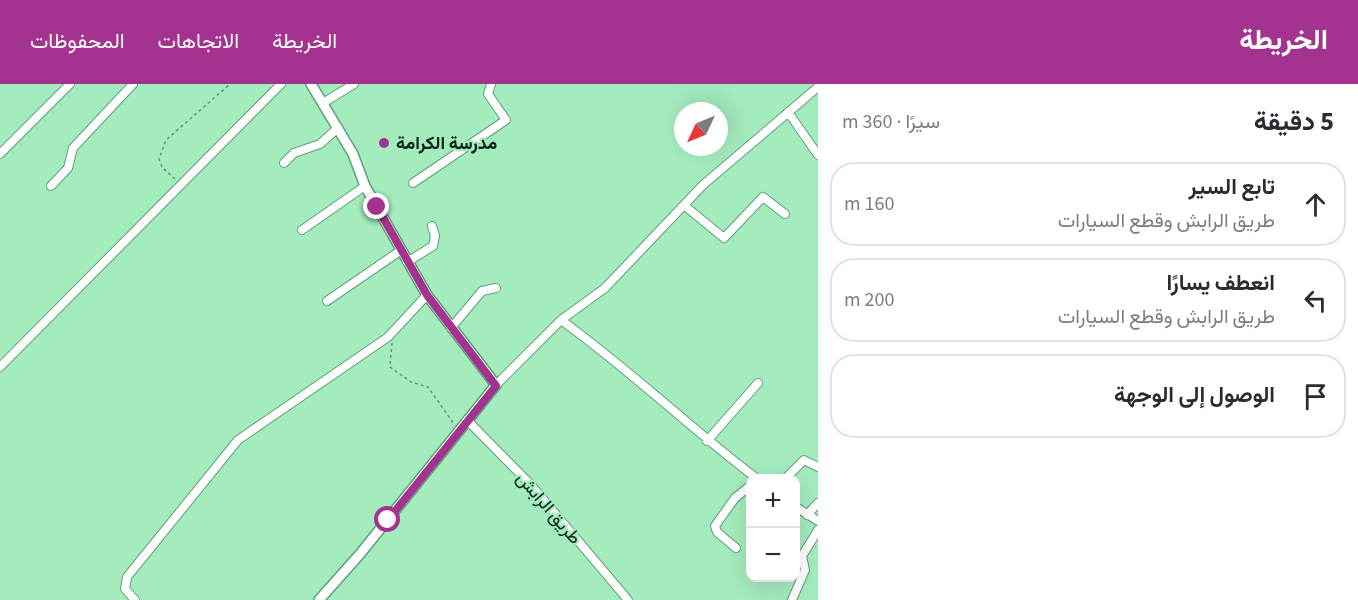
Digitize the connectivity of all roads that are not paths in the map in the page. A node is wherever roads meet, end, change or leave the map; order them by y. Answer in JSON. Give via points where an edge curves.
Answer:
{"nodes":[{"id":1,"x":70,"y":84,"type":"edge"},
{"id":2,"x":133,"y":84,"type":"edge"},
{"id":3,"x":281,"y":84,"type":"edge"},
{"id":4,"x":310,"y":84,"type":"edge"},
{"id":5,"x":354,"y":84,"type":"edge"},
{"id":6,"x":491,"y":84,"type":"edge"},
{"id":7,"x":818,"y":87,"type":"edge"},
{"id":8,"x":323,"y":103,"type":"junction"},
{"id":9,"x":788,"y":112,"type":"junction"},
{"id":10,"x":338,"y":128,"type":"junction"},
{"id":11,"x":0,"y":154,"type":"edge"},
{"id":12,"x":818,"y":155,"type":"edge"},
{"id":13,"x":284,"y":163,"type":"dead end"},
{"id":14,"x":413,"y":183,"type":"dead end"},
{"id":15,"x":51,"y":186,"type":"dead end"},
{"id":16,"x":365,"y":186,"type":"junction"},
{"id":17,"x":685,"y":206,"type":"junction"},
{"id":18,"x":785,"y":214,"type":"dead end"},
{"id":19,"x":432,"y":226,"type":"dead end"},
{"id":20,"x":302,"y":230,"type":"dead end"},
{"id":21,"x":400,"y":251,"type":"junction"},
{"id":22,"x":407,"y":262,"type":"junction"},
{"id":23,"x":496,"y":288,"type":"dead end"},
{"id":24,"x":427,"y":295,"type":"junction"},
{"id":25,"x":327,"y":301,"type":"dead end"},
{"id":26,"x":561,"y":320,"type":"junction"},
{"id":27,"x":451,"y":328,"type":"junction"},
{"id":28,"x":0,"y":367,"type":"edge"},
{"id":29,"x":758,"y":384,"type":"dead end"},
{"id":30,"x":496,"y":386,"type":"junction"},
{"id":31,"x":467,"y":420,"type":"junction"},
{"id":32,"x":707,"y":441,"type":"junction"},
{"id":33,"x":818,"y":467,"type":"edge"},
{"id":34,"x":751,"y":474,"type":"edge"},
{"id":35,"x":790,"y":474,"type":"edge"},
{"id":36,"x":746,"y":489,"type":"edge"},
{"id":37,"x":818,"y":503,"type":"edge"},
{"id":38,"x":800,"y":510,"type":"edge"},
{"id":39,"x":807,"y":515,"type":"junction"},
{"id":40,"x":818,"y":521,"type":"edge"},
{"id":41,"x":818,"y":530,"type":"edge"},
{"id":42,"x":736,"y":548,"type":"dead end"},
{"id":43,"x":135,"y":600,"type":"edge"},
{"id":44,"x":319,"y":600,"type":"edge"},
{"id":45,"x":628,"y":600,"type":"edge"},
{"id":46,"x":792,"y":600,"type":"edge"}],
"edges":[{"from":1,"to":11,"type":"street"},
{"from":2,"to":15,"type":"street","via":[[73,148],[68,168]]},
{"from":3,"to":28,"type":"street"},
{"from":4,"to":8,"type":"main road"},
{"from":5,"to":8,"type":"street"},
{"from":6,"to":14,"type":"street","via":[[488,94],[506,119]]},
{"from":7,"to":9,"type":"street"},
{"from":8,"to":10,"type":"main road"},
{"from":9,"to":12,"type":"street"},
{"from":9,"to":17,"type":"street","via":[[702,185]]},
{"from":10,"to":13,"type":"street","via":[[320,144],[294,153]]},
{"from":10,"to":16,"type":"main road"},
{"from":16,"to":20,"type":"street"},
{"from":16,"to":21,"type":"main road"},
{"from":17,"to":18,"type":"street","via":[[724,238],[763,197]]},
{"from":17,"to":26,"type":"street","via":[[605,288]]},
{"from":19,"to":22,"type":"street","via":[[433,246]]},
{"from":21,"to":22,"type":"main road"},
{"from":21,"to":25,"type":"street"},
{"from":22,"to":24,"type":"main road"},
{"from":23,"to":27,"type":"street","via":[[482,291]]},
{"from":24,"to":27,"type":"main road"},
{"from":24,"to":43,"type":"street","via":[[388,337],[238,440],[127,577],[125,589]]},
{"from":26,"to":30,"type":"street"},
{"from":26,"to":32,"type":"street"},
{"from":27,"to":30,"type":"main road"},
{"from":29,"to":32,"type":"street"},
{"from":30,"to":31,"type":"main road"},
{"from":31,"to":44,"type":"main road"},
{"from":31,"to":45,"type":"street","name":"طريق الرابش","via":[[531,485]]},
{"from":32,"to":34,"type":"street"},
{"from":33,"to":35,"type":"street","via":[[804,460]]},
{"from":36,"to":42,"type":"street","via":[[715,526]]},
{"from":37,"to":39,"type":"street"},
{"from":38,"to":39,"type":"street"},
{"from":39,"to":40,"type":"street"},
{"from":41,"to":46,"type":"street","via":[[802,556],[805,570]]}]}
